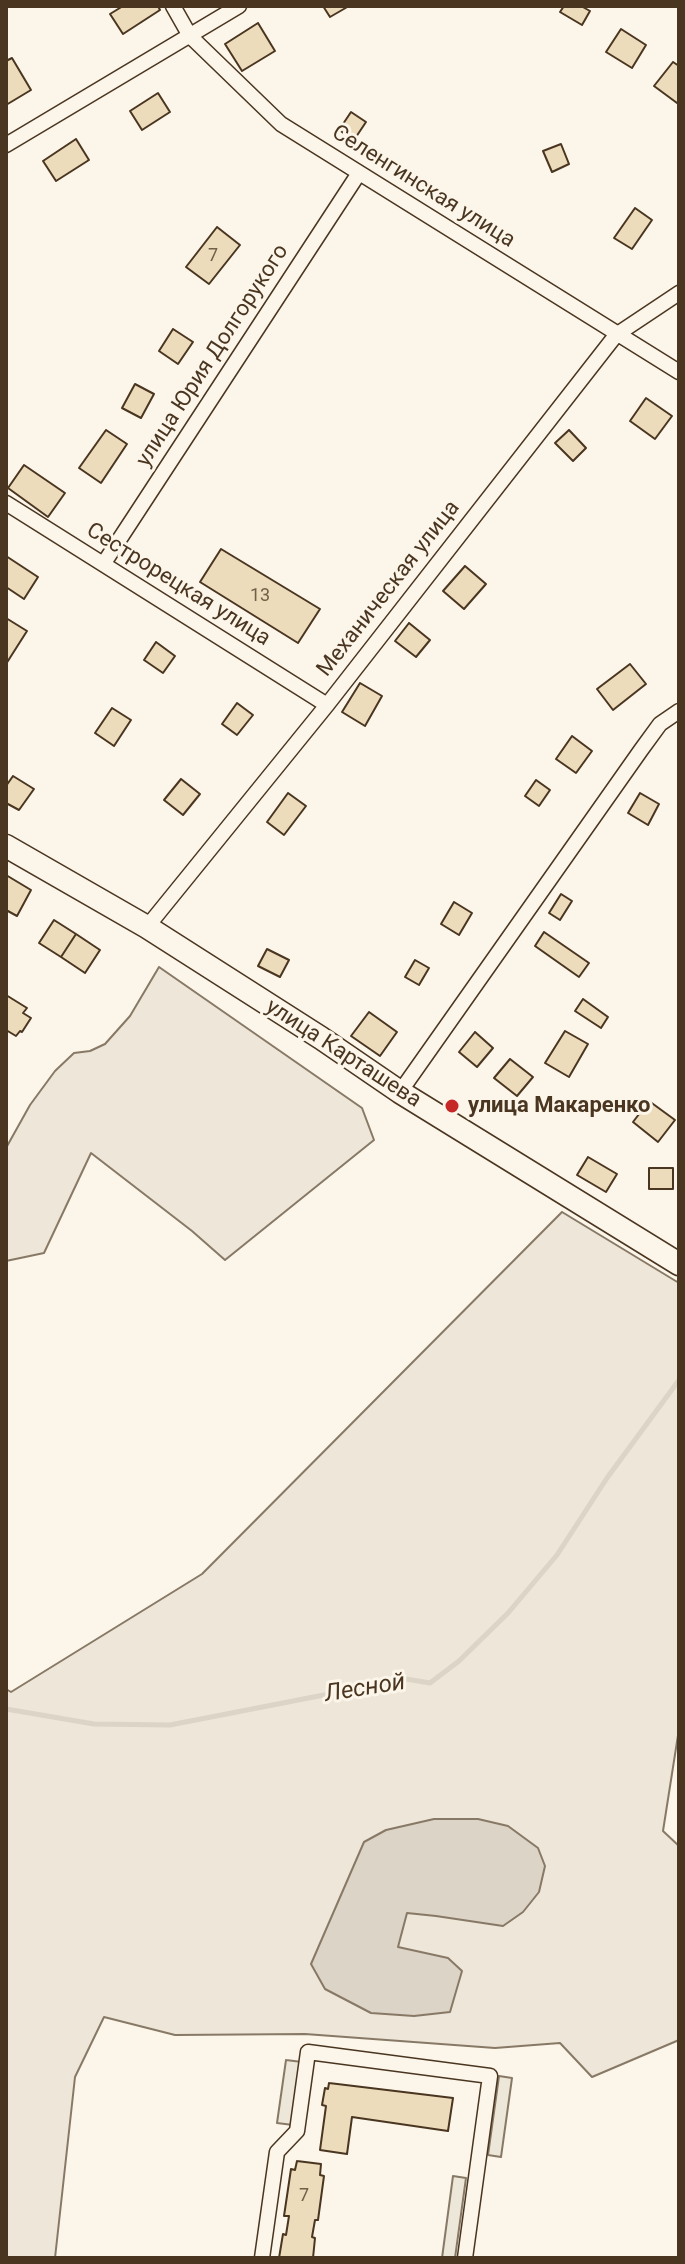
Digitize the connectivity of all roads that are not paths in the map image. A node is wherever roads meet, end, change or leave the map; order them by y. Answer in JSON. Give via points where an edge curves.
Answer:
{"nodes":[{"id":1,"x":173,"y":6,"type":"edge"},
{"id":2,"x":239,"y":6,"type":"edge"},
{"id":3,"x":190,"y":36,"type":"junction"},
{"id":4,"x":6,"y":145,"type":"edge"},
{"id":5,"x":359,"y":173,"type":"junction"},
{"id":6,"x":679,"y":293,"type":"edge"},
{"id":7,"x":616,"y":335,"type":"junction"},
{"id":8,"x":679,"y":372,"type":"edge"},
{"id":9,"x":6,"y":503,"type":"edge"},
{"id":10,"x":104,"y":563,"type":"junction"},
{"id":11,"x":327,"y":705,"type":"junction"},
{"id":12,"x":679,"y":711,"type":"edge"},
{"id":13,"x":6,"y":846,"type":"edge"},
{"id":14,"x":147,"y":927,"type":"junction"},
{"id":15,"x":400,"y":1092,"type":"junction"},
{"id":16,"x":679,"y":1264,"type":"edge"},
{"id":17,"x":262,"y":2258,"type":"edge"},
{"id":18,"x":465,"y":2258,"type":"edge"}],
"edges":[{"from":1,"to":3,"type":"street","name":"Селенгинская улица"},
{"from":2,"to":3,"type":"street"},
{"from":3,"to":4,"type":"street"},
{"from":3,"to":5,"type":"street","name":"Селенгинская улица","via":[[281,124]]},
{"from":5,"to":7,"type":"street","name":"Селенгинская улица"},
{"from":5,"to":10,"type":"street","name":"улица Юрия Долгорукого"},
{"from":6,"to":7,"type":"street","name":"Механическая улица"},
{"from":7,"to":8,"type":"street","name":"Селенгинская улица"},
{"from":7,"to":11,"type":"street","name":"Механическая улица"},
{"from":9,"to":10,"type":"street","name":"Сестрорецкая улица"},
{"from":10,"to":11,"type":"street","name":"Сестрорецкая улица"},
{"from":11,"to":14,"type":"street","name":"Механическая улица"},
{"from":12,"to":15,"type":"street","via":[[660,724]]},
{"from":13,"to":14,"type":"main road","name":"улица Карташева"},
{"from":14,"to":15,"type":"main road","name":"улица Карташева"},
{"from":15,"to":16,"type":"main road","name":"улица Карташева"},
{"from":17,"to":18,"type":"street","via":[[277,2152],[297,2131],[308,2052],[490,2076]]}]}
